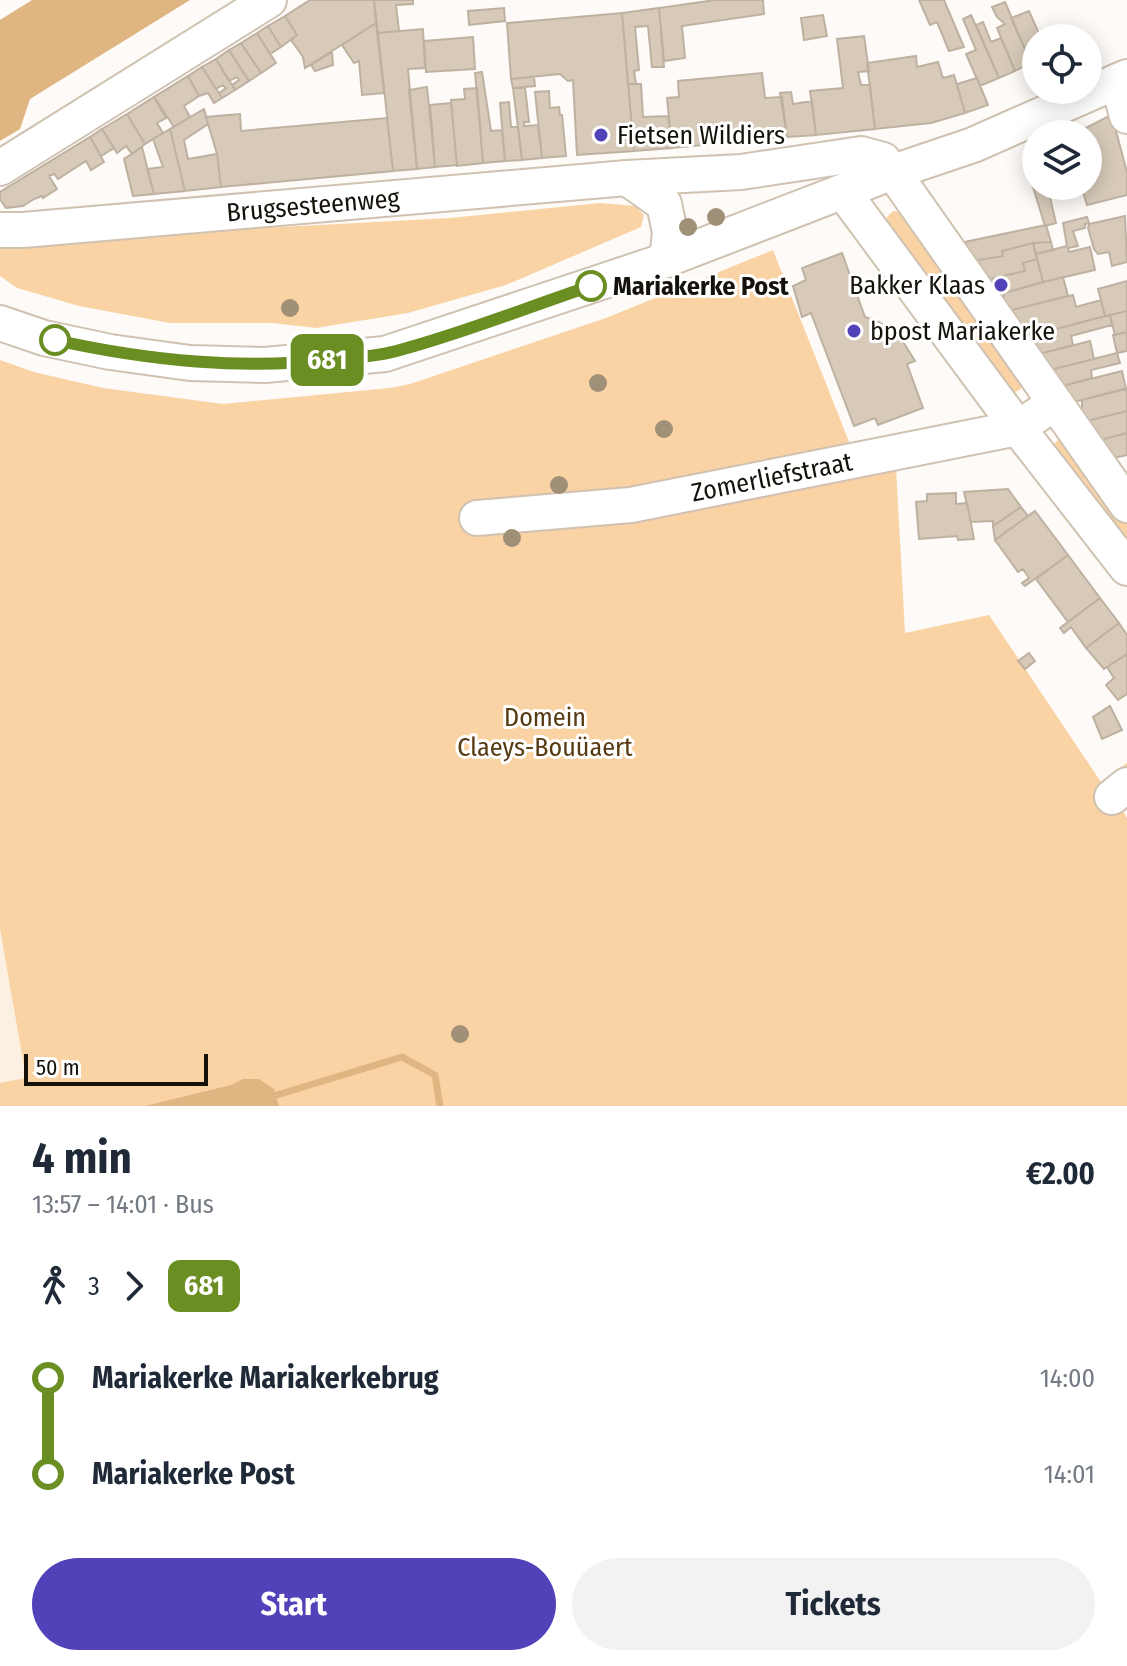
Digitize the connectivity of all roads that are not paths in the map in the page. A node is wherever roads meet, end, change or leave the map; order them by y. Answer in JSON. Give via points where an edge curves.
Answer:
{"nodes":[{"id":1,"x":269,"y":0,"type":"edge"},
{"id":2,"x":1122,"y":79,"type":"edge"},
{"id":3,"x":1127,"y":116,"type":"edge"},
{"id":4,"x":0,"y":168,"type":"edge"},
{"id":5,"x":741,"y":172,"type":"junction"},
{"id":6,"x":893,"y":172,"type":"junction"},
{"id":7,"x":627,"y":178,"type":"junction"},
{"id":8,"x":844,"y":193,"type":"junction"},
{"id":9,"x":766,"y":221,"type":"junction"},
{"id":10,"x":0,"y":230,"type":"edge"},
{"id":11,"x":667,"y":260,"type":"junction"},
{"id":12,"x":0,"y":323,"type":"edge"},
{"id":13,"x":1055,"y":403,"type":"junction"},
{"id":14,"x":1018,"y":428,"type":"junction"},
{"id":15,"x":1127,"y":505,"type":"edge"},
{"id":16,"x":477,"y":518,"type":"dead end"},
{"id":17,"x":1127,"y":568,"type":"edge"}],
"edges":[{"from":1,"to":4,"type":"street"},
{"from":2,"to":3,"type":"street"},
{"from":2,"to":6,"type":"street","via":[[973,145]]},
{"from":5,"to":6,"type":"street","name":"Brugsesteenweg","via":[[861,154],[883,160]]},
{"from":5,"to":7,"type":"street","name":"Brugsesteenweg"},
{"from":5,"to":9,"type":"street","via":[[757,188]]},
{"from":6,"to":8,"type":"street"},
{"from":6,"to":13,"type":"street"},
{"from":7,"to":10,"type":"street","name":"Brugsesteenweg"},
{"from":7,"to":11,"type":"street","via":[[664,204],[670,232]]},
{"from":8,"to":9,"type":"street"},
{"from":8,"to":14,"type":"street"},
{"from":9,"to":11,"type":"street"},
{"from":11,"to":12,"type":"street","via":[[401,350],[312,362],[190,363],[44,338]]},
{"from":13,"to":14,"type":"street","name":"Zomerliefstraat"},
{"from":13,"to":15,"type":"street"},
{"from":14,"to":16,"type":"street","name":"Zomerliefstraat","via":[[631,505]]},
{"from":14,"to":17,"type":"street"}]}
